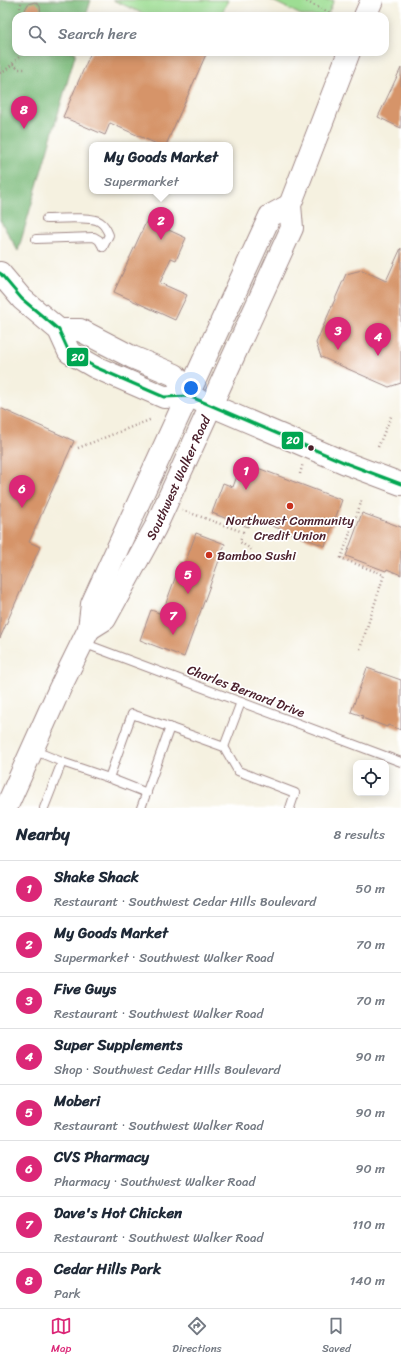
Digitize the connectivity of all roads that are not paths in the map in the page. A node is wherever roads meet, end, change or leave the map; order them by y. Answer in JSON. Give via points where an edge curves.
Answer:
{"nodes":[{"id":1,"x":372,"y":0,"type":"edge"},
{"id":2,"x":367,"y":12,"type":"edge"},
{"id":3,"x":347,"y":56,"type":"edge"},
{"id":4,"x":290,"y":205,"type":"junction"},
{"id":5,"x":46,"y":219,"type":"dead end"},
{"id":6,"x":36,"y":239,"type":"dead end"},
{"id":7,"x":0,"y":273,"type":"edge"},
{"id":8,"x":189,"y":396,"type":"junction"},
{"id":9,"x":212,"y":405,"type":"junction"},
{"id":10,"x":401,"y":484,"type":"edge"},
{"id":11,"x":85,"y":636,"type":"junction"},
{"id":12,"x":241,"y":702,"type":"junction"},
{"id":13,"x":170,"y":727,"type":"junction"},
{"id":14,"x":224,"y":747,"type":"junction"},
{"id":15,"x":33,"y":750,"type":"junction"},
{"id":16,"x":62,"y":762,"type":"junction"},
{"id":17,"x":401,"y":762,"type":"edge"},
{"id":18,"x":109,"y":778,"type":"junction"},
{"id":19,"x":147,"y":793,"type":"junction"},
{"id":20,"x":6,"y":808,"type":"edge"},
{"id":21,"x":44,"y":808,"type":"edge"},
{"id":22,"x":141,"y":808,"type":"edge"},
{"id":23,"x":290,"y":808,"type":"edge"}],
"edges":[{"from":1,"to":2,"type":"main road"},
{"from":3,"to":4,"type":"main road","name":"Southwest Walker Road"},
{"from":4,"to":8,"type":"main road","name":"Southwest Walker Road","via":[[270,216]]},
{"from":4,"to":9,"type":"main road","name":"Southwest Walker Road","via":[[292,228]]},
{"from":5,"to":6,"type":"lane","via":[[100,221],[109,235],[103,247],[100,240],[94,237]]},
{"from":7,"to":8,"type":"main road","via":[[22,299],[59,330],[80,330],[132,357],[175,375]]},
{"from":8,"to":9,"type":"main road"},
{"from":8,"to":11,"type":"main road","name":"Southwest Walker Road","via":[[92,604]]},
{"from":9,"to":10,"type":"main road"},
{"from":9,"to":11,"type":"main road","name":"Southwest Walker Road","via":[[155,528],[105,620]]},
{"from":11,"to":12,"type":"lane","name":"Charles Bernard Drive"},
{"from":11,"to":15,"type":"main road","name":"Southwest Walker Road"},
{"from":12,"to":14,"type":"lane"},
{"from":12,"to":17,"type":"lane","name":"Charles Bernard Drive"},
{"from":13,"to":14,"type":"lane"},
{"from":13,"to":18,"type":"lane","via":[[132,714]]},
{"from":13,"to":19,"type":"lane"},
{"from":14,"to":23,"type":"lane","via":[[238,771],[295,793]]},
{"from":15,"to":16,"type":"lane"},
{"from":15,"to":20,"type":"main road","name":"Southwest Walker Road"},
{"from":16,"to":18,"type":"lane"},
{"from":16,"to":21,"type":"lane"},
{"from":18,"to":19,"type":"lane"},
{"from":19,"to":22,"type":"lane"}]}
